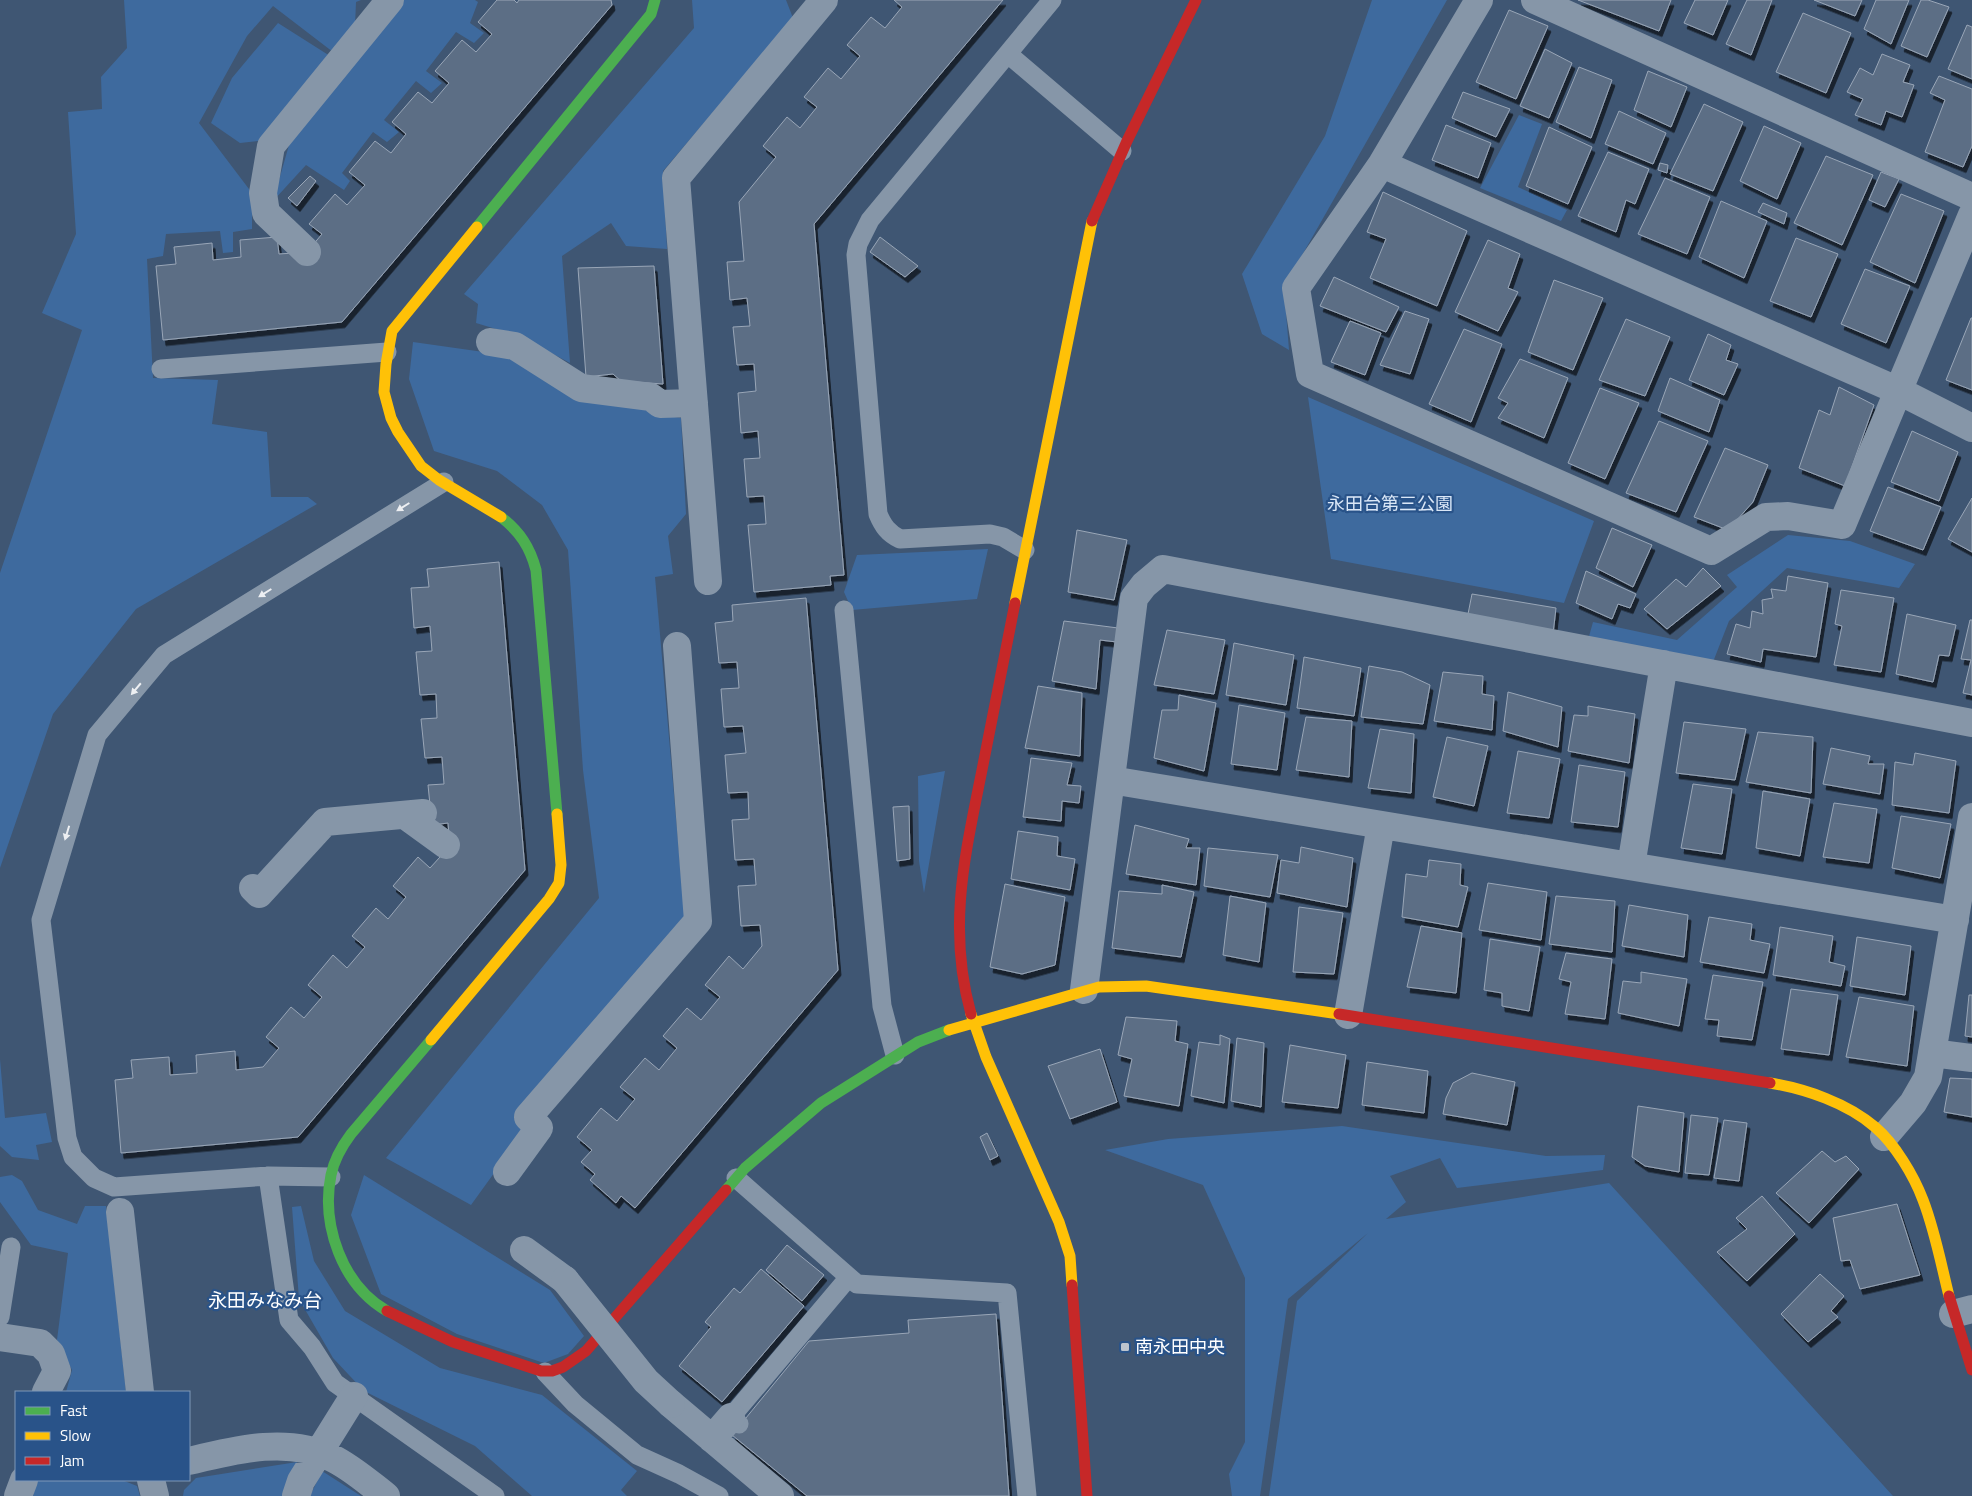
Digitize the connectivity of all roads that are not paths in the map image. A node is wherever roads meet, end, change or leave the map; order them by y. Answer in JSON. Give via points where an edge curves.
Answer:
{"nodes":[{"id":1,"x":390,"y":0,"type":"edge"},
{"id":2,"x":655,"y":0,"type":"edge"},
{"id":3,"x":824,"y":0,"type":"edge"},
{"id":4,"x":1052,"y":0,"type":"edge"},
{"id":5,"x":1196,"y":0,"type":"edge"},
{"id":6,"x":1479,"y":0,"type":"edge"},
{"id":7,"x":1535,"y":0,"type":"edge"},
{"id":8,"x":1008,"y":54,"type":"junction"},
{"id":9,"x":1122,"y":151,"type":"junction"},
{"id":10,"x":1382,"y":164,"type":"junction"},
{"id":11,"x":1972,"y":197,"type":"edge"},
{"id":12,"x":1972,"y":215,"type":"edge"},
{"id":13,"x":307,"y":252,"type":"dead end"},
{"id":14,"x":490,"y":342,"type":"dead end"},
{"id":15,"x":387,"y":352,"type":"junction"},
{"id":16,"x":161,"y":369,"type":"dead end"},
{"id":17,"x":1898,"y":391,"type":"junction"},
{"id":18,"x":694,"y":403,"type":"junction"},
{"id":19,"x":1972,"y":428,"type":"edge"},
{"id":20,"x":444,"y":482,"type":"junction"},
{"id":21,"x":1025,"y":550,"type":"junction"},
{"id":22,"x":708,"y":581,"type":"dead end"},
{"id":23,"x":844,"y":610,"type":"dead end"},
{"id":24,"x":677,"y":646,"type":"dead end"},
{"id":25,"x":1664,"y":664,"type":"junction"},
{"id":26,"x":1972,"y":723,"type":"edge"},
{"id":27,"x":1111,"y":780,"type":"junction"},
{"id":28,"x":1972,"y":817,"type":"edge"},
{"id":29,"x":1381,"y":825,"type":"junction"},
{"id":30,"x":446,"y":845,"type":"dead end"},
{"id":31,"x":1968,"y":861,"type":"edge"},
{"id":32,"x":1631,"y":866,"type":"junction"},
{"id":33,"x":253,"y":888,"type":"dead end"},
{"id":34,"x":1954,"y":920,"type":"junction"},
{"id":35,"x":1084,"y":990,"type":"junction"},
{"id":36,"x":1348,"y":1015,"type":"junction"},
{"id":37,"x":974,"y":1023,"type":"junction"},
{"id":38,"x":1932,"y":1053,"type":"junction"},
{"id":39,"x":895,"y":1055,"type":"junction"},
{"id":40,"x":1972,"y":1058,"type":"edge"},
{"id":41,"x":1884,"y":1137,"type":"junction"},
{"id":42,"x":507,"y":1172,"type":"dead end"},
{"id":43,"x":268,"y":1176,"type":"junction"},
{"id":44,"x":331,"y":1177,"type":"junction"},
{"id":45,"x":736,"y":1178,"type":"junction"},
{"id":46,"x":120,"y":1212,"type":"dead end"},
{"id":47,"x":11,"y":1247,"type":"dead end"},
{"id":48,"x":524,"y":1250,"type":"dead end"},
{"id":49,"x":849,"y":1277,"type":"junction"},
{"id":50,"x":1963,"y":1312,"type":"edge"},
{"id":51,"x":0,"y":1317,"type":"edge"},
{"id":52,"x":0,"y":1337,"type":"edge"},
{"id":53,"x":1972,"y":1370,"type":"edge"},
{"id":54,"x":545,"y":1372,"type":"junction"},
{"id":55,"x":46,"y":1391,"type":"edge"},
{"id":56,"x":140,"y":1391,"type":"edge"},
{"id":57,"x":354,"y":1396,"type":"junction"},
{"id":58,"x":735,"y":1421,"type":"joint"},
{"id":59,"x":712,"y":1439,"type":"junction"},
{"id":60,"x":318,"y":1453,"type":"junction"},
{"id":61,"x":190,"y":1460,"type":"edge"},
{"id":62,"x":24,"y":1481,"type":"edge"},
{"id":63,"x":151,"y":1481,"type":"edge"},
{"id":64,"x":18,"y":1496,"type":"edge"},
{"id":65,"x":155,"y":1496,"type":"edge"},
{"id":66,"x":296,"y":1496,"type":"edge"},
{"id":67,"x":386,"y":1496,"type":"edge"},
{"id":68,"x":495,"y":1496,"type":"edge"},
{"id":69,"x":719,"y":1496,"type":"edge"},
{"id":70,"x":780,"y":1496,"type":"edge"},
{"id":71,"x":1027,"y":1496,"type":"edge"},
{"id":72,"x":1088,"y":1496,"type":"edge"}],
"edges":[{"from":1,"to":13,"type":"street","via":[[271,146],[263,193],[266,213]]},
{"from":2,"to":15,"type":"street","via":[[651,14],[392,331]]},
{"from":3,"to":18,"type":"street","via":[[676,178]]},
{"from":4,"to":8,"type":"lane"},
{"from":5,"to":9,"type":"street"},
{"from":6,"to":10,"type":"street"},
{"from":7,"to":11,"type":"street"},
{"from":8,"to":9,"type":"lane"},
{"from":8,"to":21,"type":"lane","via":[[870,220],[862,232],[856,255],[878,514],[882,525],[900,539],[990,534],[1003,537]]},
{"from":9,"to":21,"type":"street","via":[[1092,219]]},
{"from":10,"to":17,"type":"street"},
{"from":10,"to":17,"type":"street","via":[[1296,288],[1310,374],[1711,551],[1766,517],[1788,516],[1842,525]]},
{"from":12,"to":17,"type":"street"},
{"from":14,"to":18,"type":"street","via":[[515,346],[580,388],[651,397],[660,404]]},
{"from":15,"to":16,"type":"lane"},
{"from":15,"to":20,"type":"street","via":[[384,394],[389,416],[426,470]]},
{"from":17,"to":19,"type":"street"},
{"from":18,"to":22,"type":"street"},
{"from":20,"to":43,"type":"lane","one_way":true,"via":[[164,655],[97,735],[40,920],[67,1138],[73,1157],[94,1178],[114,1187]]},
{"from":20,"to":44,"type":"street","via":[[500,516],[518,532],[528,546],[536,570],[562,865],[559,883],[548,899],[351,1134],[338,1154]]},
{"from":21,"to":37,"type":"street","via":[[963,864],[957,931],[964,988]]},
{"from":23,"to":39,"type":"lane","via":[[882,1006]]},
{"from":24,"to":42,"type":"street","via":[[698,921],[528,1117],[539,1128]]},
{"from":25,"to":26,"type":"street"},
{"from":25,"to":27,"type":"street","via":[[1163,569],[1134,598]]},
{"from":25,"to":32,"type":"street"},
{"from":27,"to":29,"type":"street"},
{"from":27,"to":35,"type":"street"},
{"from":28,"to":31,"type":"street"},
{"from":29,"to":32,"type":"street"},
{"from":29,"to":36,"type":"street"},
{"from":30,"to":33,"type":"street","via":[[415,814],[325,822],[259,894]]},
{"from":31,"to":34,"type":"street"},
{"from":32,"to":34,"type":"street"},
{"from":34,"to":38,"type":"street"},
{"from":35,"to":36,"type":"street","via":[[1146,986]]},
{"from":35,"to":37,"type":"street"},
{"from":36,"to":41,"type":"street","via":[[1789,1086],[1820,1095],[1849,1110],[1876,1127]]},
{"from":37,"to":39,"type":"street","via":[[944,1031]]},
{"from":37,"to":72,"type":"street","via":[[987,1060],[1060,1222],[1070,1256]]},
{"from":38,"to":40,"type":"street"},
{"from":38,"to":41,"type":"street","via":[[1928,1078],[1913,1103]]},
{"from":39,"to":45,"type":"street","via":[[821,1103]]},
{"from":41,"to":50,"type":"street","via":[[1898,1153],[1916,1184]]},
{"from":43,"to":44,"type":"lane"},
{"from":43,"to":57,"type":"lane","via":[[289,1320],[312,1347],[335,1383]]},
{"from":44,"to":54,"type":"street","via":[[329,1219],[336,1248],[357,1285],[380,1307],[468,1348]]},
{"from":45,"to":49,"type":"lane"},
{"from":45,"to":54,"type":"street","via":[[586,1352],[561,1369]]},
{"from":46,"to":56,"type":"street"},
{"from":47,"to":51,"type":"lane"},
{"from":48,"to":59,"type":"street","bridge":true,"via":[[565,1280],[646,1382]]},
{"from":49,"to":58,"type":"lane"},
{"from":49,"to":71,"type":"lane","via":[[857,1284],[1007,1293]]},
{"from":50,"to":53,"type":"street"},
{"from":52,"to":55,"type":"street","via":[[40,1343],[51,1354],[56,1371]]},
{"from":54,"to":69,"type":"lane","via":[[575,1404],[637,1455]]},
{"from":57,"to":60,"type":"street"},
{"from":57,"to":68,"type":"lane"},
{"from":58,"to":59,"type":"street"},
{"from":59,"to":70,"type":"street"},
{"from":60,"to":61,"type":"street","via":[[303,1448],[242,1448]]},
{"from":60,"to":66,"type":"street","via":[[301,1480]]},
{"from":60,"to":67,"type":"street","via":[[333,1458]]},
{"from":62,"to":64,"type":"street"},
{"from":63,"to":65,"type":"street"}]}
